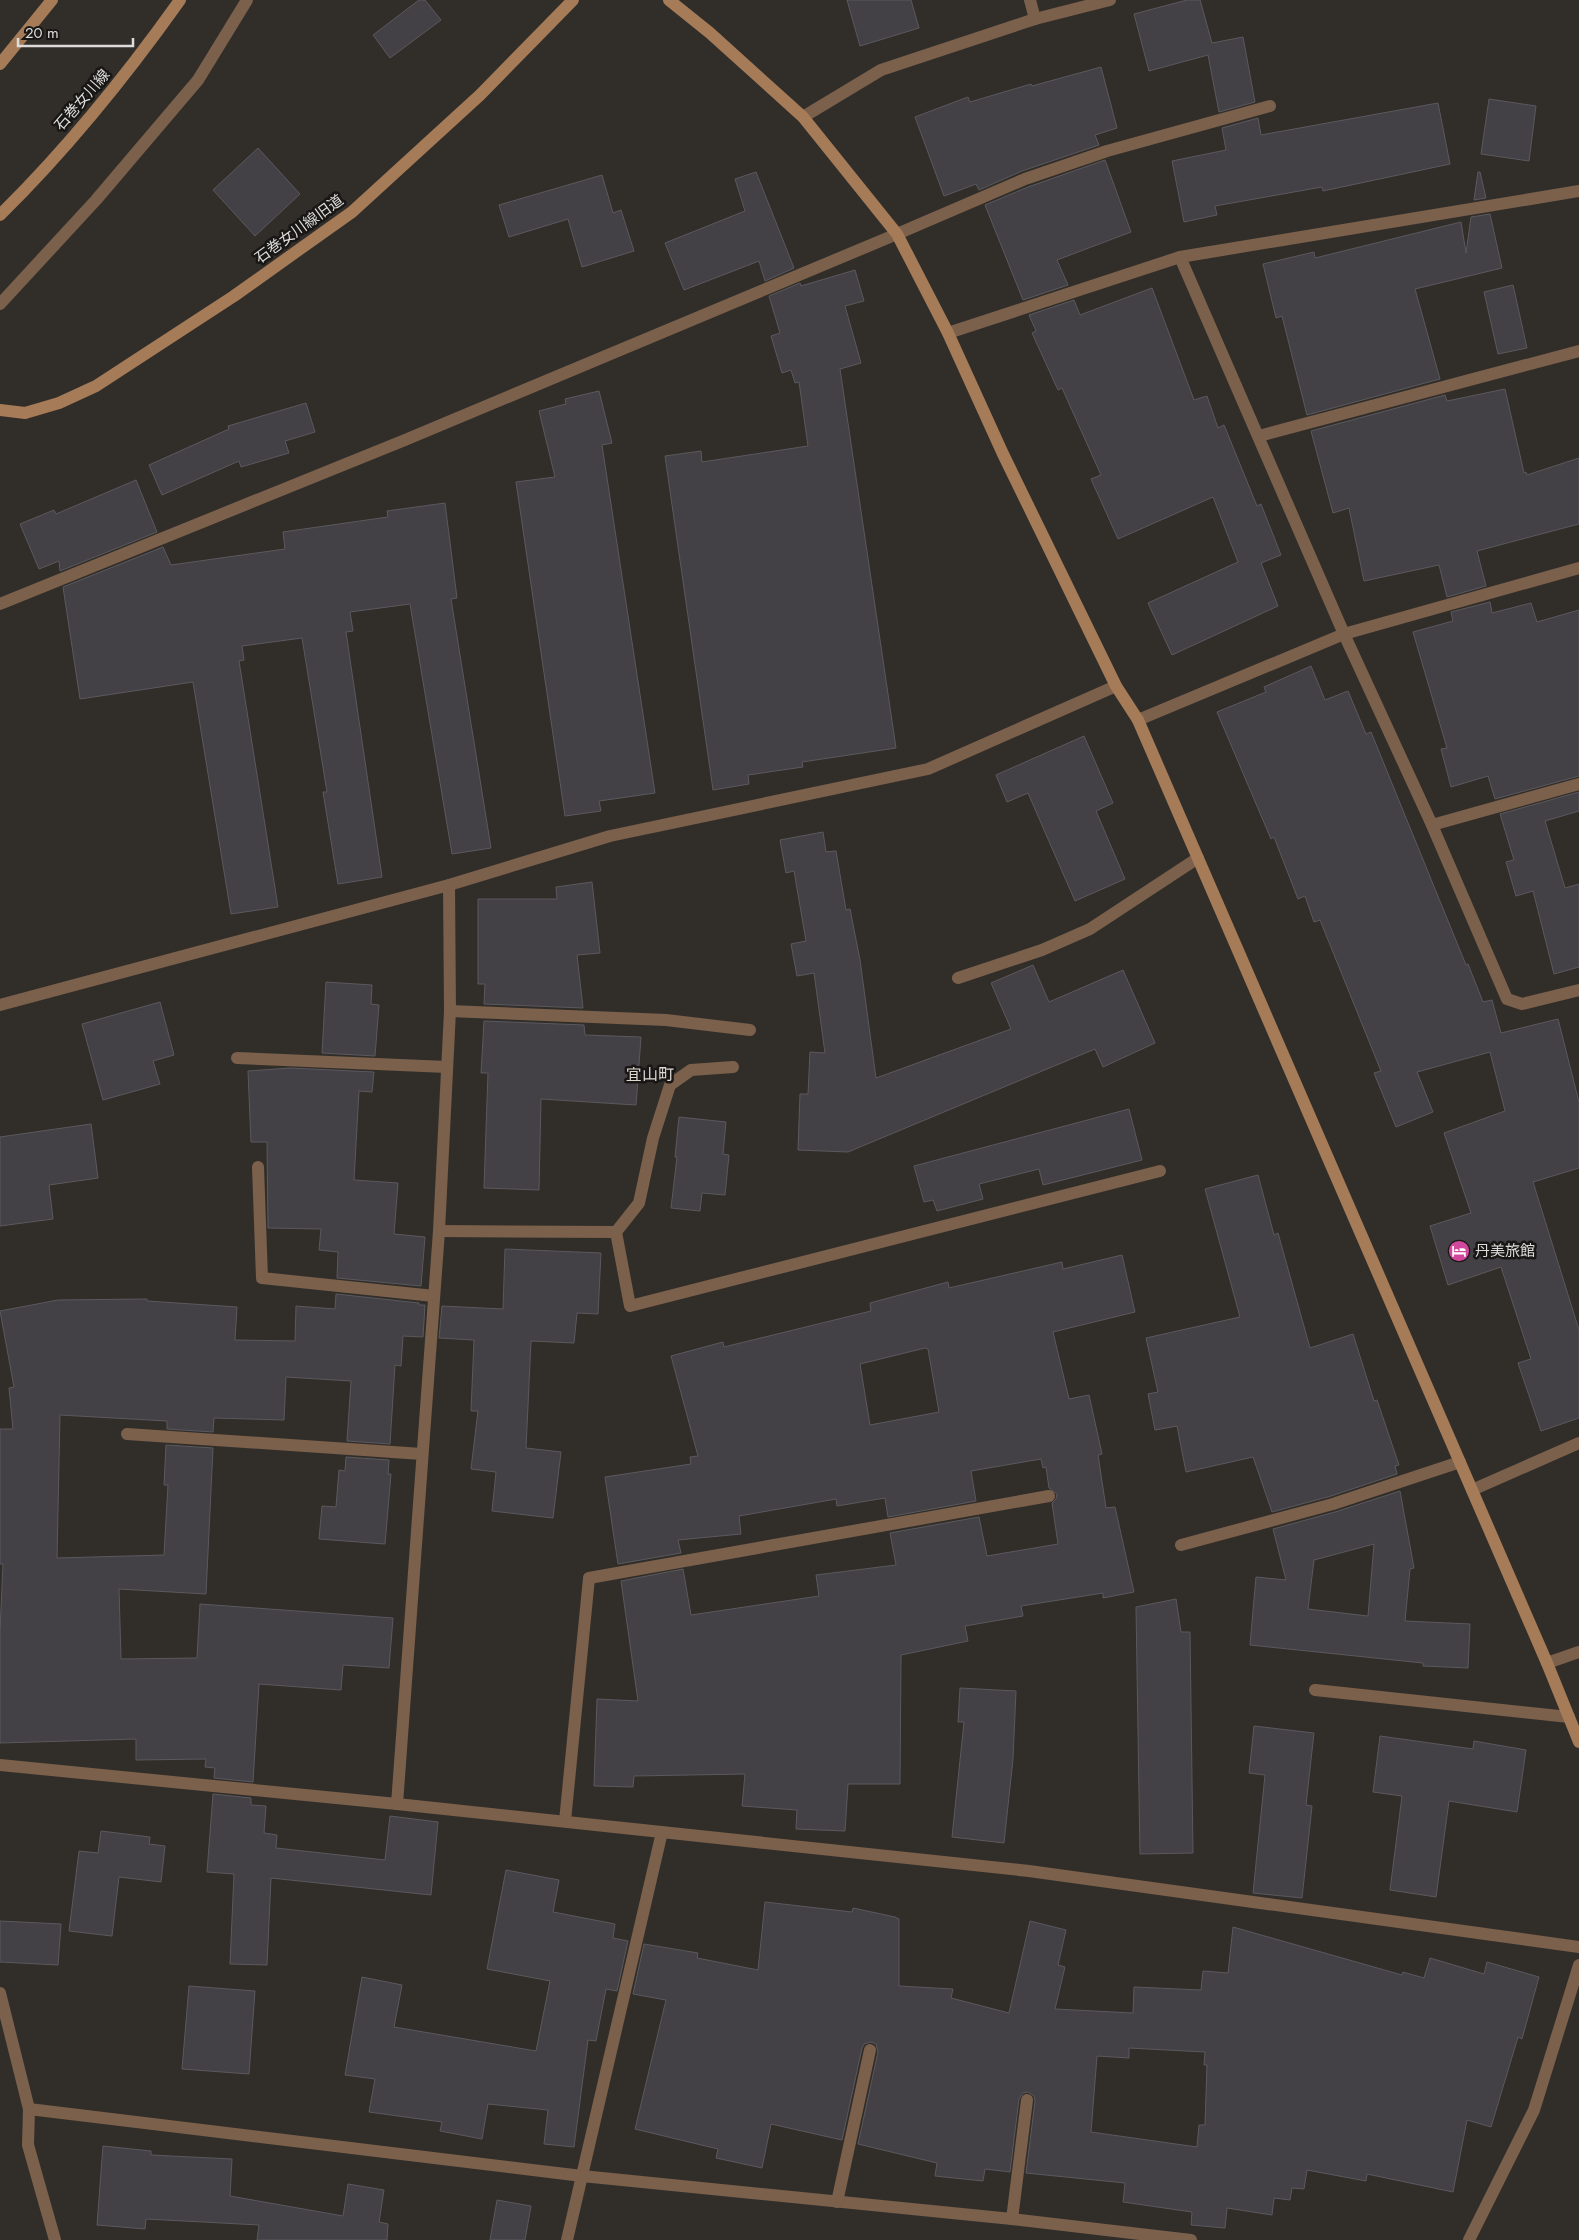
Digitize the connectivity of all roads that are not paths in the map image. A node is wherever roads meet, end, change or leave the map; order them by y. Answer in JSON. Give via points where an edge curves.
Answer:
{"nodes":[{"id":1,"x":52,"y":0,"type":"edge"},
{"id":2,"x":180,"y":0,"type":"edge"},
{"id":3,"x":247,"y":0,"type":"edge"},
{"id":4,"x":573,"y":0,"type":"edge"},
{"id":5,"x":669,"y":0,"type":"edge"},
{"id":6,"x":1030,"y":0,"type":"edge"},
{"id":7,"x":1110,"y":0,"type":"edge"},
{"id":8,"x":1035,"y":19,"type":"junction"},
{"id":9,"x":0,"y":64,"type":"edge"},
{"id":10,"x":1270,"y":106,"type":"dead end"},
{"id":11,"x":803,"y":118,"type":"junction"},
{"id":12,"x":1579,"y":191,"type":"edge"},
{"id":13,"x":0,"y":215,"type":"edge"},
{"id":14,"x":897,"y":234,"type":"junction"},
{"id":15,"x":1180,"y":256,"type":"junction"},
{"id":16,"x":0,"y":304,"type":"edge"},
{"id":17,"x":948,"y":333,"type":"junction"},
{"id":18,"x":1579,"y":351,"type":"edge"},
{"id":19,"x":0,"y":410,"type":"edge"},
{"id":20,"x":1259,"y":436,"type":"junction"},
{"id":21,"x":1579,"y":568,"type":"edge"},
{"id":22,"x":0,"y":604,"type":"edge"},
{"id":23,"x":1344,"y":634,"type":"junction"},
{"id":24,"x":1116,"y":686,"type":"junction"},
{"id":25,"x":1138,"y":720,"type":"junction"},
{"id":26,"x":1579,"y":784,"type":"edge"},
{"id":27,"x":1432,"y":825,"type":"junction"},
{"id":28,"x":1198,"y":858,"type":"junction"},
{"id":29,"x":449,"y":885,"type":"junction"},
{"id":30,"x":958,"y":978,"type":"dead end"},
{"id":31,"x":1579,"y":990,"type":"edge"},
{"id":32,"x":0,"y":1005,"type":"edge"},
{"id":33,"x":450,"y":1011,"type":"junction"},
{"id":34,"x":750,"y":1030,"type":"dead end"},
{"id":35,"x":236,"y":1058,"type":"dead end"},
{"id":36,"x":447,"y":1066,"type":"junction"},
{"id":37,"x":733,"y":1067,"type":"dead end"},
{"id":38,"x":258,"y":1167,"type":"dead end"},
{"id":39,"x":1160,"y":1171,"type":"dead end"},
{"id":40,"x":439,"y":1231,"type":"junction"},
{"id":41,"x":616,"y":1232,"type":"junction"},
{"id":42,"x":434,"y":1296,"type":"junction"},
{"id":43,"x":127,"y":1434,"type":"dead end"},
{"id":44,"x":1579,"y":1443,"type":"edge"},
{"id":45,"x":422,"y":1454,"type":"junction"},
{"id":46,"x":1460,"y":1462,"type":"junction"},
{"id":47,"x":1472,"y":1490,"type":"junction"},
{"id":48,"x":1049,"y":1496,"type":"dead end"},
{"id":49,"x":1181,"y":1545,"type":"dead end"},
{"id":50,"x":1579,"y":1652,"type":"edge"},
{"id":51,"x":1547,"y":1663,"type":"junction"},
{"id":52,"x":1315,"y":1690,"type":"dead end"},
{"id":53,"x":1569,"y":1717,"type":"junction"},
{"id":54,"x":1579,"y":1742,"type":"edge"},
{"id":55,"x":0,"y":1765,"type":"edge"},
{"id":56,"x":397,"y":1804,"type":"junction"},
{"id":57,"x":565,"y":1822,"type":"junction"},
{"id":58,"x":662,"y":1832,"type":"junction"},
{"id":59,"x":1579,"y":1947,"type":"edge"},
{"id":60,"x":1579,"y":1965,"type":"edge"},
{"id":61,"x":0,"y":1993,"type":"edge"},
{"id":62,"x":870,"y":2050,"type":"dead end"},
{"id":63,"x":1027,"y":2100,"type":"dead end"},
{"id":64,"x":29,"y":2109,"type":"junction"},
{"id":65,"x":582,"y":2176,"type":"junction"},
{"id":66,"x":837,"y":2202,"type":"junction"},
{"id":67,"x":1012,"y":2219,"type":"junction"},
{"id":68,"x":55,"y":2240,"type":"edge"},
{"id":69,"x":566,"y":2240,"type":"edge"},
{"id":70,"x":1191,"y":2240,"type":"edge"},
{"id":71,"x":1469,"y":2240,"type":"edge"}],
"edges":[{"from":1,"to":9,"type":"street"},
{"from":2,"to":13,"type":"street","name":"石巻女川線","via":[[126,76]]},
{"from":3,"to":16,"type":"street","via":[[198,80],[96,200]]},
{"from":4,"to":19,"type":"street","name":"石巻女川線旧道","via":[[480,95],[352,212],[234,296],[96,386],[59,403],[25,413]]},
{"from":5,"to":11,"type":"street"},
{"from":6,"to":8,"type":"street"},
{"from":7,"to":8,"type":"street"},
{"from":8,"to":11,"type":"street","via":[[881,70]]},
{"from":10,"to":14,"type":"street","via":[[1107,151],[1025,180]]},
{"from":11,"to":14,"type":"street"},
{"from":12,"to":15,"type":"street"},
{"from":14,"to":17,"type":"street"},
{"from":14,"to":22,"type":"street","via":[[414,436]]},
{"from":15,"to":17,"type":"street"},
{"from":15,"to":20,"type":"street"},
{"from":17,"to":24,"type":"street","via":[[1002,454]]},
{"from":18,"to":20,"type":"street"},
{"from":20,"to":23,"type":"street"},
{"from":21,"to":23,"type":"street"},
{"from":23,"to":25,"type":"street"},
{"from":23,"to":27,"type":"street"},
{"from":24,"to":25,"type":"street"},
{"from":24,"to":29,"type":"street","via":[[928,769],[610,836]]},
{"from":25,"to":28,"type":"street"},
{"from":26,"to":27,"type":"street"},
{"from":27,"to":31,"type":"street","via":[[1507,999],[1522,1004]]},
{"from":28,"to":30,"type":"street","via":[[1090,929],[1042,950]]},
{"from":28,"to":46,"type":"street"},
{"from":29,"to":32,"type":"street"},
{"from":29,"to":33,"type":"street"},
{"from":33,"to":34,"type":"street","via":[[666,1020]]},
{"from":33,"to":36,"type":"street"},
{"from":35,"to":36,"type":"street"},
{"from":36,"to":40,"type":"street"},
{"from":37,"to":41,"type":"street","via":[[691,1070],[670,1085],[653,1138],[639,1203]]},
{"from":38,"to":42,"type":"street","via":[[262,1278]]},
{"from":39,"to":41,"type":"street","via":[[630,1306]]},
{"from":40,"to":41,"type":"street"},
{"from":40,"to":42,"type":"street"},
{"from":42,"to":45,"type":"street"},
{"from":43,"to":45,"type":"street"},
{"from":44,"to":47,"type":"street"},
{"from":45,"to":56,"type":"street"},
{"from":46,"to":47,"type":"street"},
{"from":46,"to":49,"type":"street","via":[[1333,1504]]},
{"from":47,"to":51,"type":"street"},
{"from":48,"to":57,"type":"street","via":[[589,1578]]},
{"from":50,"to":51,"type":"street"},
{"from":51,"to":53,"type":"street"},
{"from":52,"to":53,"type":"street"},
{"from":53,"to":54,"type":"street"},
{"from":55,"to":56,"type":"street"},
{"from":56,"to":57,"type":"street"},
{"from":57,"to":58,"type":"street"},
{"from":58,"to":59,"type":"street","via":[[1029,1871]]},
{"from":58,"to":65,"type":"street"},
{"from":60,"to":71,"type":"street","via":[[1534,2110]]},
{"from":61,"to":64,"type":"street"},
{"from":62,"to":66,"type":"street"},
{"from":63,"to":67,"type":"street"},
{"from":64,"to":65,"type":"street"},
{"from":64,"to":68,"type":"street","via":[[28,2145]]},
{"from":65,"to":66,"type":"street"},
{"from":65,"to":69,"type":"street"},
{"from":66,"to":67,"type":"street"},
{"from":67,"to":70,"type":"street"}]}
